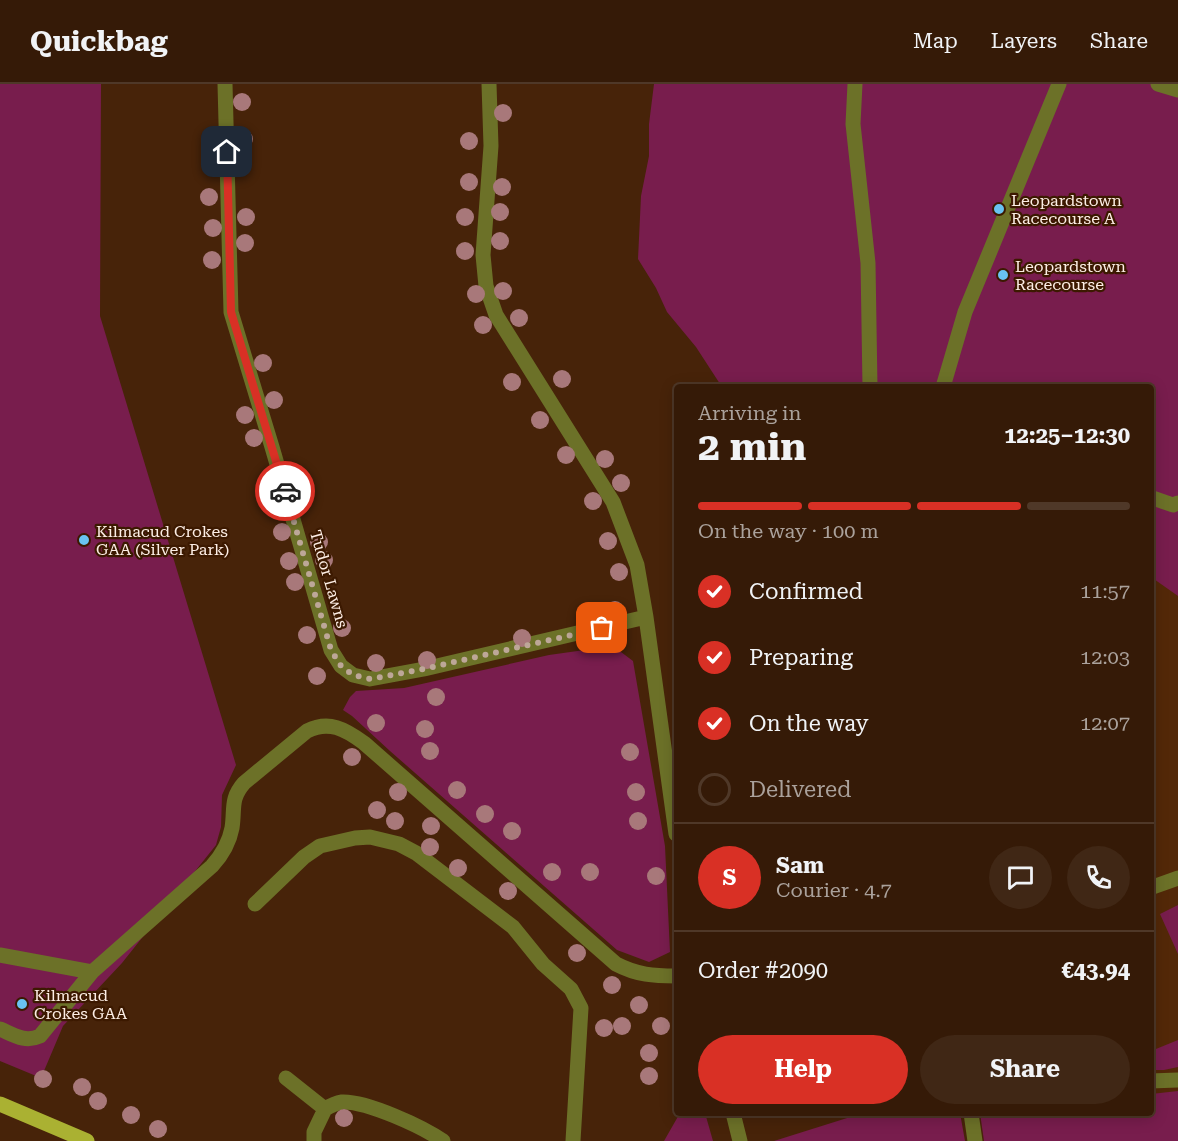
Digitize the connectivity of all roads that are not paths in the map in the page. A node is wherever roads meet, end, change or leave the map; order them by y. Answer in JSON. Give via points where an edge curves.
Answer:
{"nodes":[{"id":1,"x":225,"y":84,"type":"edge"},
{"id":2,"x":489,"y":84,"type":"edge"},
{"id":3,"x":855,"y":84,"type":"edge"},
{"id":4,"x":1059,"y":84,"type":"edge"},
{"id":5,"x":1158,"y":84,"type":"edge"},
{"id":6,"x":1178,"y":90,"type":"edge"},
{"id":7,"x":870,"y":384,"type":"edge"},
{"id":8,"x":944,"y":384,"type":"edge"},
{"id":9,"x":1154,"y":498,"type":"edge"},
{"id":10,"x":1176,"y":506,"type":"edge"},
{"id":11,"x":646,"y":617,"type":"junction"},
{"id":12,"x":674,"y":820,"type":"edge"},
{"id":13,"x":1178,"y":878,"type":"edge"},
{"id":14,"x":1154,"y":887,"type":"edge"},
{"id":15,"x":255,"y":904,"type":"dead end"},
{"id":16,"x":0,"y":956,"type":"edge"},
{"id":17,"x":92,"y":972,"type":"junction"},
{"id":18,"x":674,"y":976,"type":"edge"},
{"id":19,"x":0,"y":1029,"type":"edge"},
{"id":20,"x":286,"y":1078,"type":"dead end"},
{"id":21,"x":1178,"y":1080,"type":"edge"},
{"id":22,"x":1154,"y":1081,"type":"edge"},
{"id":23,"x":0,"y":1104,"type":"edge"},
{"id":24,"x":324,"y":1109,"type":"junction"},
{"id":25,"x":734,"y":1116,"type":"edge"},
{"id":26,"x":971,"y":1116,"type":"edge"},
{"id":27,"x":87,"y":1141,"type":"edge"},
{"id":28,"x":314,"y":1141,"type":"edge"},
{"id":29,"x":443,"y":1141,"type":"edge"},
{"id":30,"x":573,"y":1141,"type":"edge"},
{"id":31,"x":740,"y":1141,"type":"edge"},
{"id":32,"x":975,"y":1141,"type":"edge"}],
"edges":[{"from":1,"to":11,"type":"street","name":"Tudor Lawns","via":[[231,312],[331,650],[341,666],[353,675],[370,679]]},
{"from":2,"to":11,"type":"street","via":[[491,147],[483,255],[486,286],[496,315],[613,502],[637,565]]},
{"from":3,"to":7,"type":"street","via":[[853,124],[868,263]]},
{"from":4,"to":8,"type":"street","via":[[965,312]]},
{"from":5,"to":6,"type":"street"},
{"from":9,"to":10,"type":"street"},
{"from":11,"to":12,"type":"street"},
{"from":13,"to":14,"type":"street"},
{"from":15,"to":30,"type":"street","via":[[320,846],[370,837],[416,853],[513,927],[543,964],[571,989],[581,1008]]},
{"from":16,"to":17,"type":"street"},
{"from":17,"to":18,"type":"street","via":[[224,852],[232,828],[235,794],[244,783],[299,738],[318,726],[331,725],[349,731],[616,964],[643,975]]},
{"from":17,"to":19,"type":"street","via":[[40,1036],[25,1040]]},
{"from":20,"to":24,"type":"street"},
{"from":21,"to":22,"type":"street"},
{"from":23,"to":27,"type":"main road"},
{"from":24,"to":28,"type":"street"},
{"from":24,"to":29,"type":"street","via":[[340,1102],[368,1107]]},
{"from":25,"to":31,"type":"street"},
{"from":26,"to":32,"type":"street"}]}
